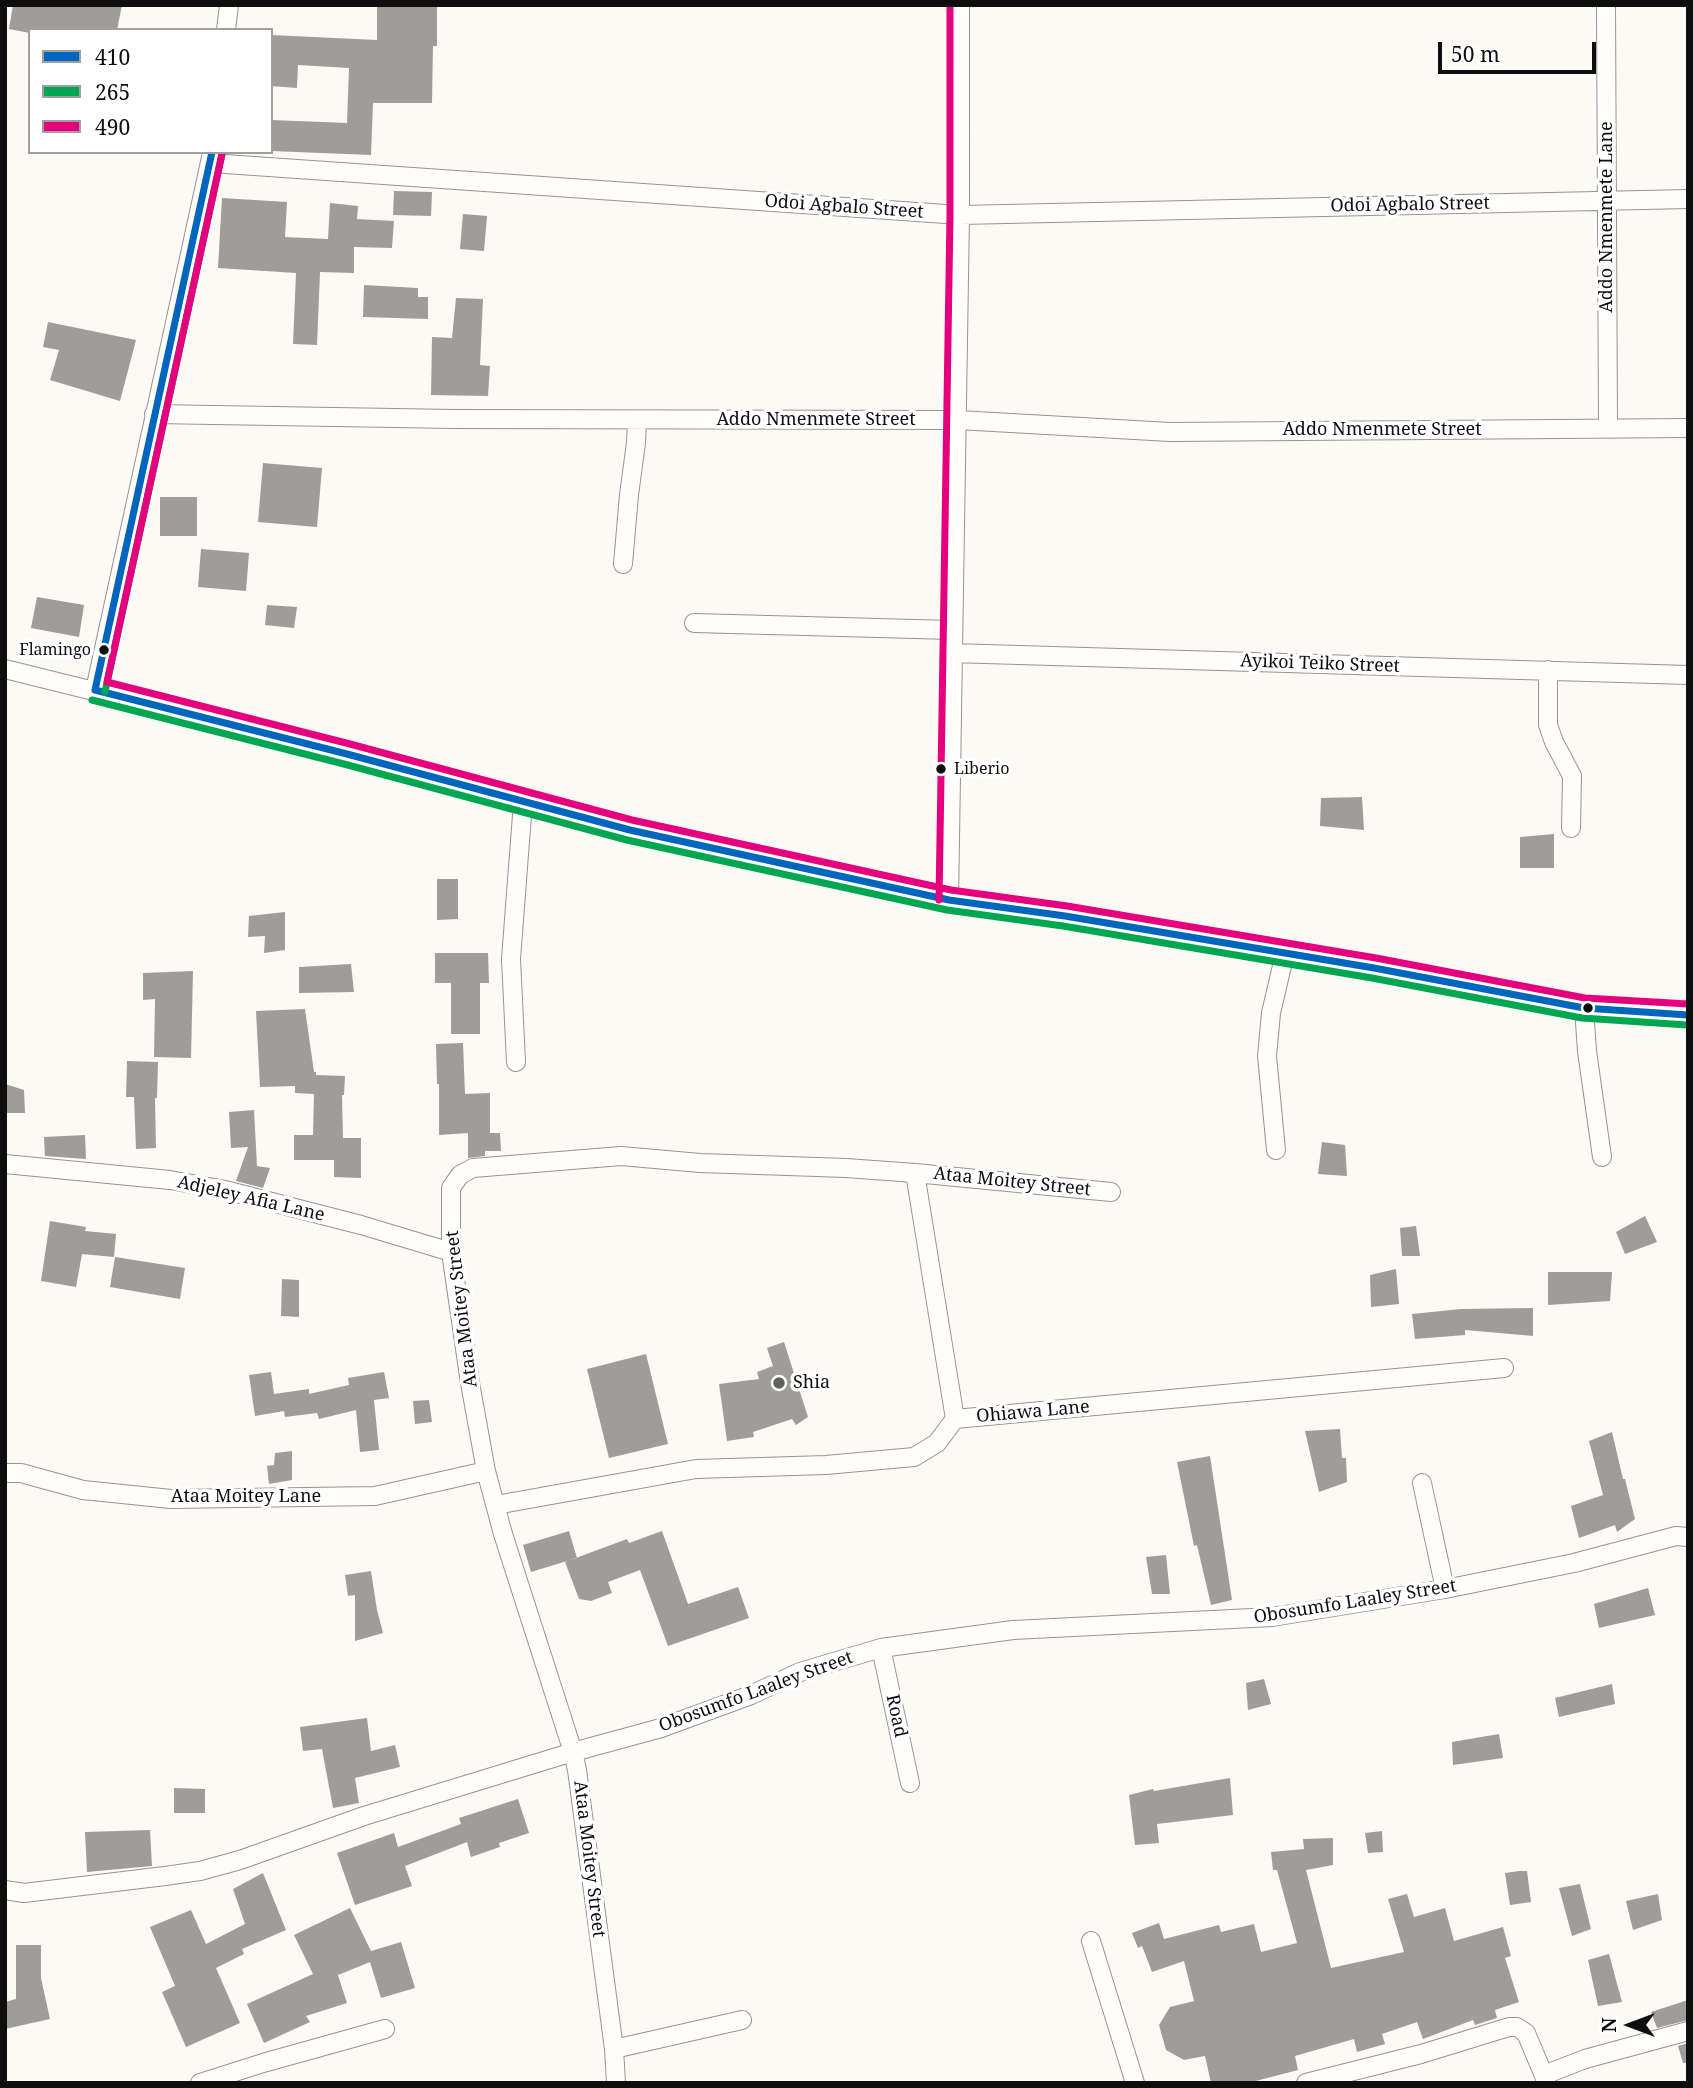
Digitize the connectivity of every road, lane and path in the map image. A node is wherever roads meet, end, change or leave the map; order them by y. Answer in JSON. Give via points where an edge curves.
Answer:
{"nodes":[{"id":1,"x":229,"y":5,"type":"edge"},
{"id":2,"x":960,"y":5,"type":"edge"},
{"id":3,"x":1606,"y":5,"type":"edge"},
{"id":4,"x":226,"y":28,"type":"edge"},
{"id":5,"x":211,"y":158,"type":"edge"},
{"id":6,"x":1688,"y":199,"type":"edge"},
{"id":7,"x":1607,"y":201,"type":"junction"},
{"id":8,"x":960,"y":215,"type":"junction"},
{"id":9,"x":154,"y":414,"type":"junction"},
{"id":10,"x":637,"y":420,"type":"junction"},
{"id":11,"x":958,"y":420,"type":"junction"},
{"id":12,"x":1688,"y":428,"type":"edge"},
{"id":13,"x":1608,"y":429,"type":"junction"},
{"id":14,"x":623,"y":564,"type":"dead end"},
{"id":15,"x":694,"y":623,"type":"dead end"},
{"id":16,"x":952,"y":630,"type":"junction"},
{"id":17,"x":952,"y":653,"type":"junction"},
{"id":18,"x":5,"y":668,"type":"edge"},
{"id":19,"x":1548,"y":670,"type":"junction"},
{"id":20,"x":1688,"y":675,"type":"edge"},
{"id":21,"x":94,"y":690,"type":"junction"},
{"id":22,"x":523,"y":802,"type":"junction"},
{"id":23,"x":1571,"y":828,"type":"dead end"},
{"id":24,"x":948,"y":900,"type":"junction"},
{"id":25,"x":1285,"y":953,"type":"junction"},
{"id":26,"x":1584,"y":1008,"type":"junction"},
{"id":27,"x":1688,"y":1015,"type":"edge"},
{"id":28,"x":516,"y":1062,"type":"dead end"},
{"id":29,"x":1276,"y":1150,"type":"dead end"},
{"id":30,"x":1602,"y":1157,"type":"dead end"},
{"id":31,"x":5,"y":1164,"type":"edge"},
{"id":32,"x":915,"y":1173,"type":"junction"},
{"id":33,"x":1111,"y":1192,"type":"dead end"},
{"id":34,"x":452,"y":1252,"type":"junction"},
{"id":35,"x":1504,"y":1368,"type":"dead end"},
{"id":36,"x":955,"y":1419,"type":"junction"},
{"id":37,"x":486,"y":1471,"type":"junction"},
{"id":38,"x":5,"y":1473,"type":"edge"},
{"id":39,"x":1422,"y":1483,"type":"dead end"},
{"id":40,"x":496,"y":1505,"type":"junction"},
{"id":41,"x":1688,"y":1537,"type":"edge"},
{"id":42,"x":1445,"y":1589,"type":"junction"},
{"id":43,"x":881,"y":1648,"type":"junction"},
{"id":44,"x":573,"y":1752,"type":"junction"},
{"id":45,"x":910,"y":1783,"type":"dead end"},
{"id":46,"x":5,"y":1890,"type":"edge"},
{"id":47,"x":1091,"y":1941,"type":"dead end"},
{"id":48,"x":742,"y":2020,"type":"dead end"},
{"id":49,"x":385,"y":2029,"type":"dead end"},
{"id":50,"x":1688,"y":2031,"type":"edge"},
{"id":51,"x":614,"y":2049,"type":"junction"},
{"id":52,"x":1546,"y":2079,"type":"edge"},
{"id":53,"x":200,"y":2083,"type":"edge"},
{"id":54,"x":616,"y":2083,"type":"edge"},
{"id":55,"x":1135,"y":2083,"type":"edge"},
{"id":56,"x":1306,"y":2083,"type":"edge"}],
"edges":[{"from":1,"to":4,"type":"street"},
{"from":2,"to":8,"type":"street"},
{"from":3,"to":7,"type":"street","name":"Addo Nmenmete Lane"},
{"from":5,"to":8,"type":"street","name":"Odoi Agbalo Street"},
{"from":5,"to":9,"type":"street"},
{"from":6,"to":7,"type":"street","name":"Odoi Agbalo Street"},
{"from":7,"to":8,"type":"street","name":"Odoi Agbalo Street"},
{"from":7,"to":13,"type":"street","name":"Addo Nmenmete Lane"},
{"from":8,"to":11,"type":"street"},
{"from":9,"to":10,"type":"street","name":"Addo Nmenmete Street"},
{"from":9,"to":21,"type":"street"},
{"from":10,"to":11,"type":"street","name":"Addo Nmenmete Street"},
{"from":10,"to":14,"type":"street"},
{"from":11,"to":13,"type":"street","name":"Addo Nmenmete Street","via":[[1170,432]]},
{"from":11,"to":16,"type":"street"},
{"from":12,"to":13,"type":"street","name":"Addo Nmenmete Street"},
{"from":15,"to":16,"type":"street"},
{"from":16,"to":17,"type":"street"},
{"from":17,"to":19,"type":"street","name":"Ayikoi Teiko Street"},
{"from":17,"to":24,"type":"street"},
{"from":18,"to":21,"type":"street"},
{"from":19,"to":20,"type":"street","name":"Ayikoi Teiko Street"},
{"from":19,"to":23,"type":"street","via":[[1548,725],[1572,776]]},
{"from":21,"to":22,"type":"street"},
{"from":22,"to":24,"type":"street"},
{"from":22,"to":28,"type":"street","via":[[510,959]]},
{"from":24,"to":25,"type":"street"},
{"from":25,"to":26,"type":"street"},
{"from":25,"to":29,"type":"street","via":[[1267,1047]]},
{"from":26,"to":27,"type":"street"},
{"from":26,"to":30,"type":"street"},
{"from":31,"to":34,"type":"street","name":"Adjeley Afia Lane","via":[[225,1190]]},
{"from":32,"to":33,"type":"street","name":"Ataa Moitey Street"},
{"from":32,"to":34,"type":"street","name":"Ataa Moitey Street","via":[[621,1156],[473,1168],[460,1175],[452,1188]]},
{"from":32,"to":36,"type":"street"},
{"from":34,"to":37,"type":"street","name":"Ataa Moitey Street"},
{"from":35,"to":36,"type":"street","name":"Ohiawa Lane"},
{"from":36,"to":40,"type":"street","name":"Ohiawa Lane","via":[[937,1443],[914,1457],[696,1469]]},
{"from":37,"to":38,"type":"street","name":"Ataa Moitey Lane","via":[[375,1496],[171,1499],[83,1490],[22,1473]]},
{"from":37,"to":40,"type":"street","name":"Ataa Moitey Street"},
{"from":39,"to":42,"type":"street"},
{"from":40,"to":44,"type":"street","name":"Ataa Moitey Street"},
{"from":41,"to":42,"type":"street","name":"Obosumfo Laaley Street"},
{"from":42,"to":43,"type":"street","name":"Obosumfo Laaley Street","via":[[1272,1617],[1013,1630]]},
{"from":43,"to":44,"type":"street","name":"Obosumfo Laaley Street","via":[[800,1672],[751,1696],[661,1728]]},
{"from":43,"to":45,"type":"street","name":"Road"},
{"from":44,"to":46,"type":"street","name":"Obosumfo Laaley Street","via":[[200,1871],[24,1893]]},
{"from":44,"to":51,"type":"street","name":"Ataa Moitey Street"},
{"from":47,"to":55,"type":"street"},
{"from":48,"to":51,"type":"street"},
{"from":49,"to":53,"type":"street"},
{"from":50,"to":52,"type":"street","via":[[1585,2059]]},
{"from":51,"to":54,"type":"street","name":"Ataa Moitey Street"},
{"from":52,"to":56,"type":"street","via":[[1526,2033],[1509,2027]]}]}
